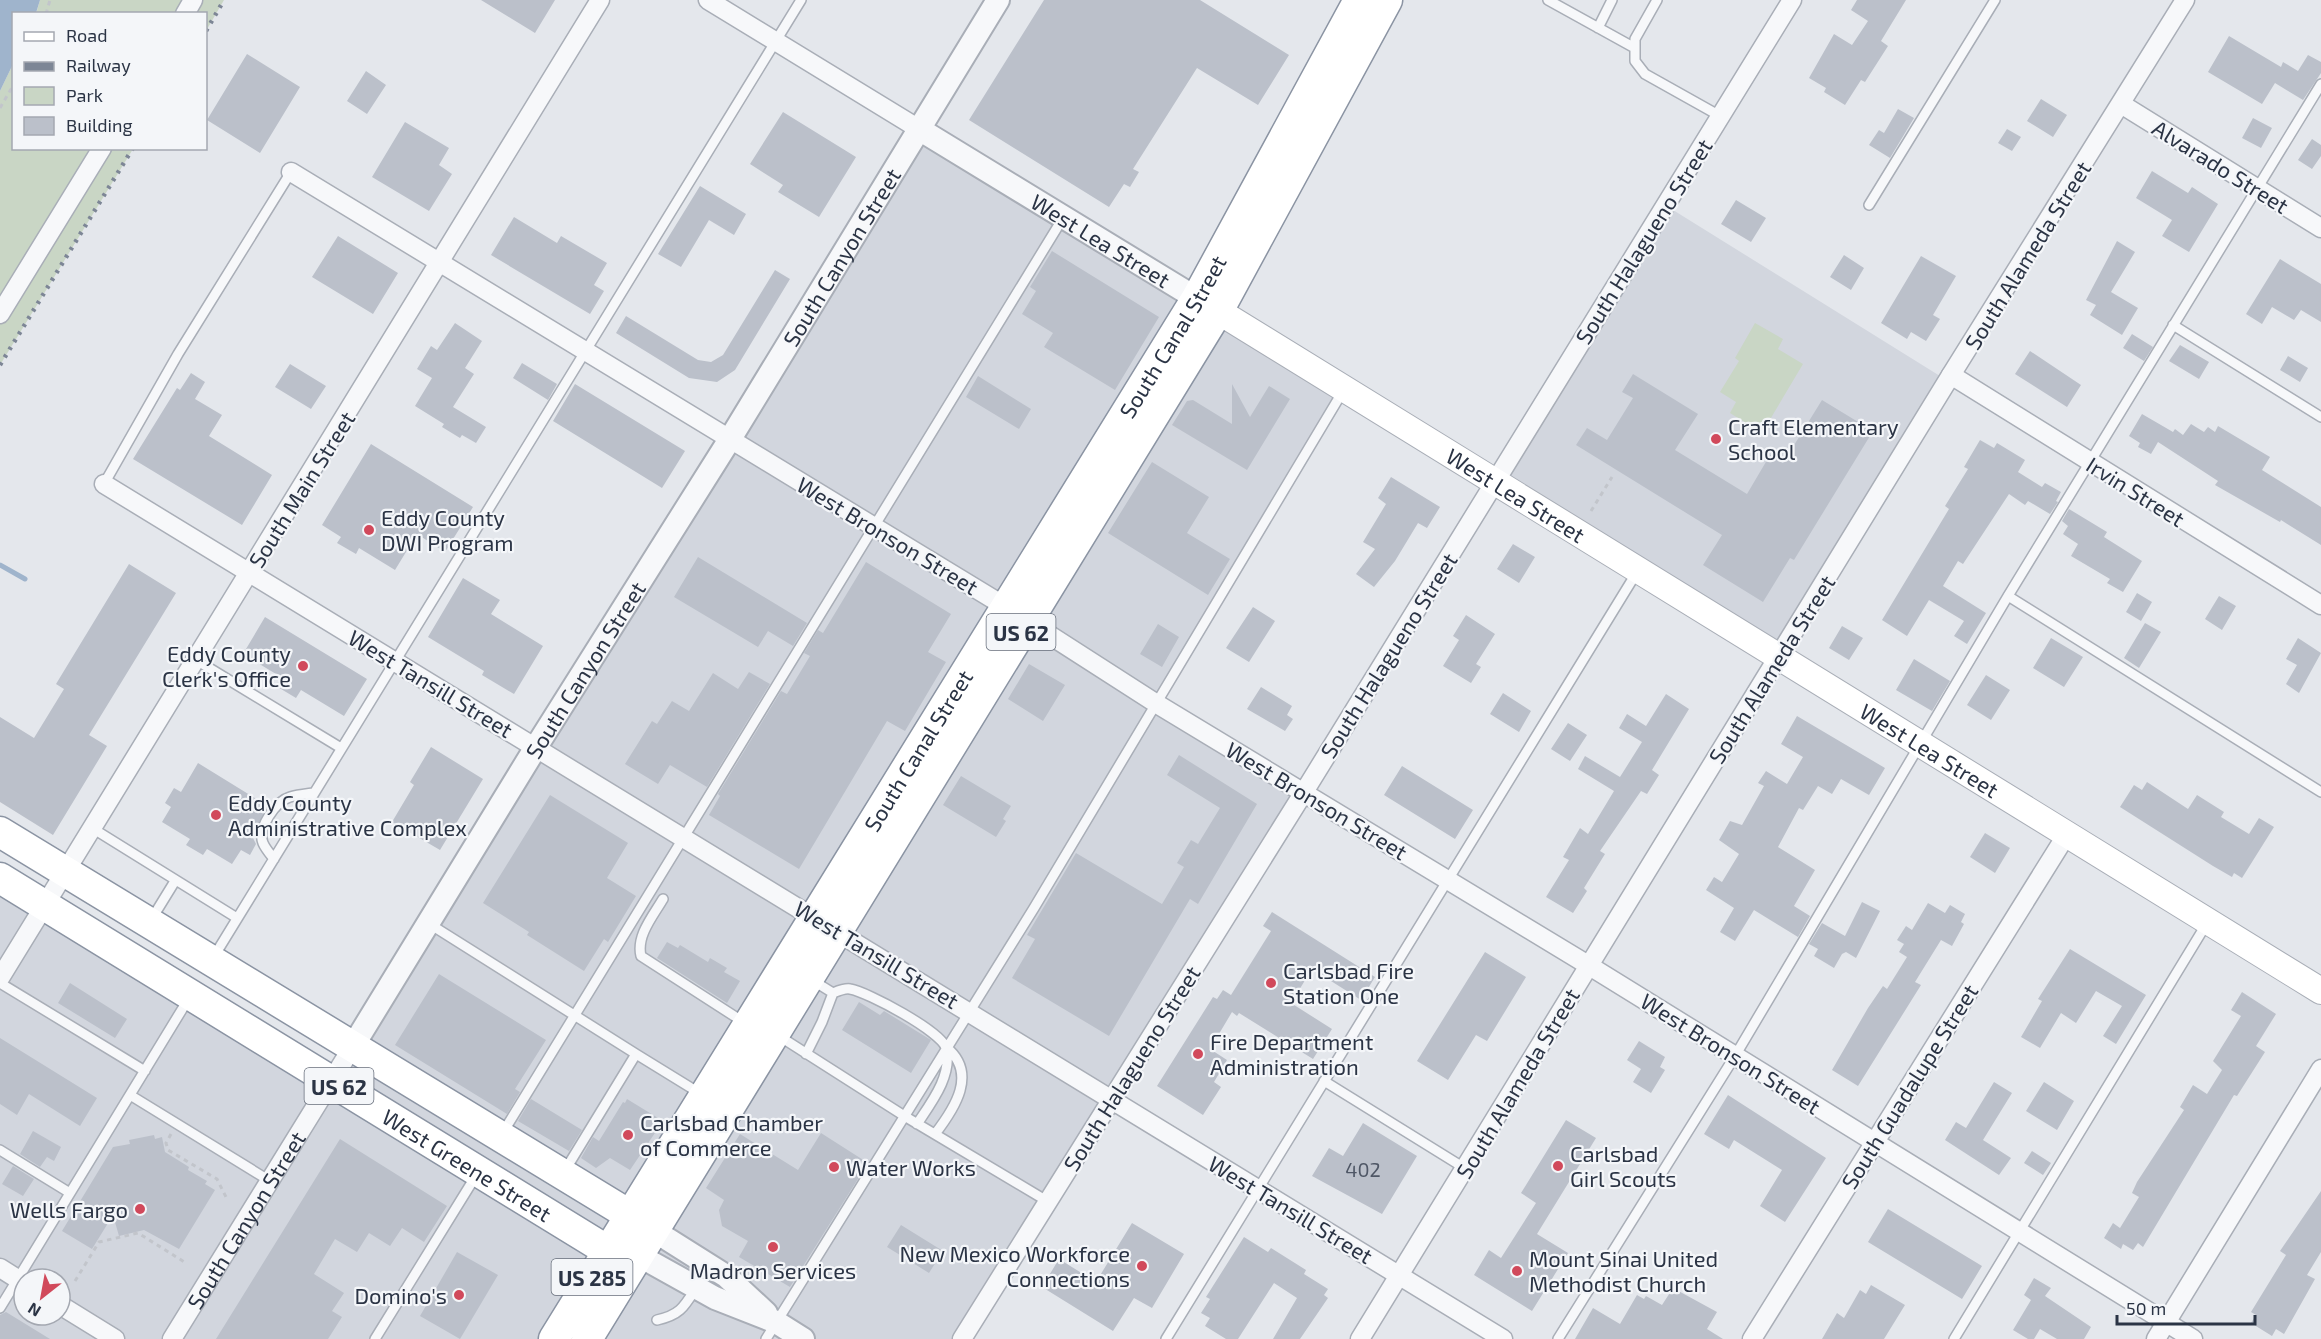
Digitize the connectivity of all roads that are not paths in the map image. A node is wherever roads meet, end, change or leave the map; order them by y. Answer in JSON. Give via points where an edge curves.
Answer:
{"nodes":[{"id":1,"x":600,"y":0,"type":"edge"},
{"id":2,"x":708,"y":0,"type":"edge"},
{"id":3,"x":801,"y":0,"type":"edge"},
{"id":4,"x":998,"y":0,"type":"edge"},
{"id":5,"x":1359,"y":0,"type":"edge"},
{"id":6,"x":1387,"y":0,"type":"edge"},
{"id":7,"x":1548,"y":0,"type":"edge"},
{"id":8,"x":1612,"y":0,"type":"edge"},
{"id":9,"x":1657,"y":0,"type":"edge"},
{"id":10,"x":1995,"y":0,"type":"edge"},
{"id":11,"x":2185,"y":0,"type":"edge"},
{"id":12,"x":1784,"y":3,"type":"edge"},
{"id":13,"x":1598,"y":28,"type":"junction"},
{"id":14,"x":776,"y":41,"type":"junction"},
{"id":15,"x":1633,"y":47,"type":"junction"},
{"id":16,"x":2321,"y":84,"type":"edge"},
{"id":17,"x":2121,"y":104,"type":"junction"},
{"id":18,"x":1720,"y":116,"type":"junction"},
{"id":19,"x":919,"y":129,"type":"junction"},
{"id":20,"x":101,"y":150,"type":"edge"},
{"id":21,"x":291,"y":172,"type":"joint"},
{"id":22,"x":2257,"y":188,"type":"junction"},
{"id":23,"x":1869,"y":205,"type":"dead end"},
{"id":24,"x":1063,"y":218,"type":"junction"},
{"id":25,"x":2321,"y":228,"type":"edge"},
{"id":26,"x":440,"y":262,"type":"junction"},
{"id":27,"x":1207,"y":305,"type":"junction"},
{"id":28,"x":0,"y":314,"type":"edge"},
{"id":29,"x":2173,"y":325,"type":"junction"},
{"id":30,"x":586,"y":351,"type":"junction"},
{"id":31,"x":1951,"y":375,"type":"junction"},
{"id":32,"x":1344,"y":389,"type":"junction"},
{"id":33,"x":2321,"y":417,"type":"edge"},
{"id":34,"x":730,"y":439,"type":"junction"},
{"id":35,"x":2090,"y":462,"type":"junction"},
{"id":36,"x":1494,"y":483,"type":"junction"},
{"id":37,"x":104,"y":484,"type":"joint"},
{"id":38,"x":874,"y":528,"type":"junction"},
{"id":39,"x":1638,"y":570,"type":"junction"},
{"id":40,"x":249,"y":573,"type":"junction"},
{"id":41,"x":2008,"y":596,"type":"junction"},
{"id":42,"x":2321,"y":605,"type":"edge"},
{"id":43,"x":1017,"y":614,"type":"junction"},
{"id":44,"x":1779,"y":657,"type":"junction"},
{"id":45,"x":196,"y":660,"type":"junction"},
{"id":46,"x":394,"y":660,"type":"junction"},
{"id":47,"x":1157,"y":704,"type":"junction"},
{"id":48,"x":1921,"y":744,"type":"junction"},
{"id":49,"x":536,"y":747,"type":"junction"},
{"id":50,"x":341,"y":748,"type":"junction"},
{"id":51,"x":1304,"y":792,"type":"junction"},
{"id":52,"x":2321,"y":792,"type":"edge"},
{"id":53,"x":313,"y":793,"type":"junction"},
{"id":54,"x":92,"y":828,"type":"junction"},
{"id":55,"x":0,"y":832,"type":"edge"},
{"id":56,"x":2067,"y":834,"type":"junction"},
{"id":57,"x":682,"y":836,"type":"junction"},
{"id":58,"x":274,"y":859,"type":"junction"},
{"id":59,"x":65,"y":871,"type":"junction"},
{"id":60,"x":0,"y":878,"type":"edge"},
{"id":61,"x":1447,"y":879,"type":"junction"},
{"id":62,"x":175,"y":880,"type":"junction"},
{"id":63,"x":663,"y":899,"type":"dead end"},
{"id":64,"x":45,"y":904,"type":"junction"},
{"id":65,"x":237,"y":918,"type":"junction"},
{"id":66,"x":2209,"y":920,"type":"junction"},
{"id":67,"x":150,"y":922,"type":"junction"},
{"id":68,"x":428,"y":923,"type":"junction"},
{"id":69,"x":826,"y":923,"type":"junction"},
{"id":70,"x":212,"y":960,"type":"junction"},
{"id":71,"x":1588,"y":965,"type":"junction"},
{"id":72,"x":0,"y":980,"type":"edge"},
{"id":73,"x":821,"y":986,"type":"junction"},
{"id":74,"x":2321,"y":990,"type":"edge"},
{"id":75,"x":192,"y":994,"type":"junction"},
{"id":76,"x":970,"y":1011,"type":"junction"},
{"id":77,"x":573,"y":1016,"type":"junction"},
{"id":78,"x":761,"y":1029,"type":"junction"},
{"id":79,"x":353,"y":1046,"type":"junction"},
{"id":80,"x":946,"y":1047,"type":"junction"},
{"id":81,"x":636,"y":1054,"type":"junction"},
{"id":82,"x":806,"y":1054,"type":"junction"},
{"id":83,"x":1735,"y":1056,"type":"junction"},
{"id":84,"x":2321,"y":1069,"type":"edge"},
{"id":85,"x":145,"y":1071,"type":"junction"},
{"id":86,"x":331,"y":1081,"type":"junction"},
{"id":87,"x":1324,"y":1081,"type":"junction"},
{"id":88,"x":130,"y":1095,"type":"junction"},
{"id":89,"x":704,"y":1096,"type":"junction"},
{"id":90,"x":1112,"y":1099,"type":"junction"},
{"id":91,"x":906,"y":1117,"type":"junction"},
{"id":92,"x":917,"y":1124,"type":"junction"},
{"id":93,"x":936,"y":1134,"type":"junction"},
{"id":94,"x":500,"y":1137,"type":"junction"},
{"id":95,"x":1874,"y":1141,"type":"junction"},
{"id":96,"x":0,"y":1150,"type":"edge"},
{"id":97,"x":1466,"y":1168,"type":"junction"},
{"id":98,"x":478,"y":1172,"type":"junction"},
{"id":99,"x":563,"y":1174,"type":"junction"},
{"id":100,"x":270,"y":1180,"type":"junction"},
{"id":101,"x":1258,"y":1189,"type":"junction"},
{"id":102,"x":70,"y":1193,"type":"junction"},
{"id":103,"x":1047,"y":1201,"type":"junction"},
{"id":104,"x":642,"y":1222,"type":"junction"},
{"id":105,"x":2018,"y":1230,"type":"junction"},
{"id":106,"x":608,"y":1251,"type":"junction"},
{"id":107,"x":638,"y":1255,"type":"junction"},
{"id":108,"x":29,"y":1267,"type":"edge"},
{"id":109,"x":1400,"y":1275,"type":"junction"},
{"id":110,"x":696,"y":1288,"type":"junction"},
{"id":111,"x":12,"y":1293,"type":"edge"},
{"id":112,"x":0,"y":1308,"type":"edge"},
{"id":113,"x":72,"y":1312,"type":"edge"},
{"id":114,"x":657,"y":1320,"type":"dead end"},
{"id":115,"x":2166,"y":1323,"type":"junction"},
{"id":116,"x":771,"y":1331,"type":"edge"},
{"id":117,"x":115,"y":1339,"type":"edge"},
{"id":118,"x":172,"y":1339,"type":"edge"},
{"id":119,"x":375,"y":1339,"type":"edge"},
{"id":120,"x":554,"y":1339,"type":"edge"},
{"id":121,"x":586,"y":1339,"type":"edge"},
{"id":122,"x":803,"y":1339,"type":"edge"},
{"id":123,"x":962,"y":1339,"type":"edge"},
{"id":124,"x":1166,"y":1339,"type":"edge"},
{"id":125,"x":1360,"y":1339,"type":"edge"},
{"id":126,"x":1503,"y":1339,"type":"edge"},
{"id":127,"x":1558,"y":1339,"type":"edge"},
{"id":128,"x":1752,"y":1339,"type":"edge"},
{"id":129,"x":1954,"y":1339,"type":"edge"},
{"id":130,"x":2156,"y":1339,"type":"edge"},
{"id":131,"x":2193,"y":1339,"type":"edge"}],
"edges":[{"from":1,"to":26,"type":"street","name":"South Main Street"},
{"from":2,"to":14,"type":"street","name":"West Lea Street"},
{"from":3,"to":14,"type":"lane"},
{"from":4,"to":19,"type":"street","name":"South Canyon Street"},
{"from":5,"to":27,"type":"highway","name":"South Canal Street","number":"US 62"},
{"from":6,"to":27,"type":"highway","name":"South Canal Street","number":"US 62"},
{"from":7,"to":13,"type":"lane"},
{"from":8,"to":13,"type":"lane"},
{"from":9,"to":15,"type":"lane"},
{"from":10,"to":23,"type":"lane"},
{"from":11,"to":17,"type":"street","name":"South Alameda Street"},
{"from":12,"to":18,"type":"street","name":"South Halagueno Street"},
{"from":13,"to":15,"type":"lane"},
{"from":14,"to":19,"type":"street","name":"West Lea Street"},
{"from":14,"to":30,"type":"lane"},
{"from":15,"to":18,"type":"lane","via":[[1635,61],[1645,74]]},
{"from":16,"to":22,"type":"lane"},
{"from":17,"to":22,"type":"street","name":"Alvarado Street"},
{"from":17,"to":31,"type":"street","name":"South Alameda Street"},
{"from":18,"to":36,"type":"street","name":"South Halagueno Street"},
{"from":19,"to":24,"type":"street","name":"West Lea Street"},
{"from":19,"to":34,"type":"street","name":"South Canyon Street"},
{"from":20,"to":28,"type":"street"},
{"from":21,"to":26,"type":"street","name":"West Bronson Street"},
{"from":21,"to":37,"type":"lane","via":[[178,354]]},
{"from":22,"to":25,"type":"street","name":"Alvarado Street"},
{"from":22,"to":29,"type":"lane"},
{"from":24,"to":27,"type":"street","name":"West Lea Street"},
{"from":24,"to":38,"type":"lane"},
{"from":26,"to":30,"type":"street","name":"West Bronson Street"},
{"from":26,"to":40,"type":"street","name":"South Main Street"},
{"from":27,"to":32,"type":"main road","name":"West Lea Street"},
{"from":27,"to":43,"type":"highway","name":"South Canal Street","number":"US 62"},
{"from":29,"to":33,"type":"lane"},
{"from":29,"to":35,"type":"lane"},
{"from":30,"to":34,"type":"street","name":"West Bronson Street"},
{"from":30,"to":46,"type":"lane"},
{"from":31,"to":35,"type":"street","name":"Irvin Street"},
{"from":31,"to":44,"type":"street","name":"South Alameda Street"},
{"from":32,"to":36,"type":"main road","name":"West Lea Street"},
{"from":32,"to":47,"type":"lane"},
{"from":34,"to":38,"type":"street","name":"West Bronson Street"},
{"from":34,"to":49,"type":"street","name":"South Canyon Street"},
{"from":35,"to":41,"type":"lane"},
{"from":35,"to":42,"type":"street","name":"Irvin Street"},
{"from":36,"to":39,"type":"main road","name":"West Lea Street"},
{"from":36,"to":51,"type":"street","name":"South Halagueno Street"},
{"from":37,"to":40,"type":"street","name":"West Tansill Street"},
{"from":38,"to":43,"type":"street","name":"West Bronson Street"},
{"from":38,"to":57,"type":"lane"},
{"from":39,"to":44,"type":"main road","name":"West Lea Street"},
{"from":39,"to":61,"type":"lane"},
{"from":40,"to":45,"type":"street","name":"South Main Street"},
{"from":40,"to":46,"type":"street","name":"West Tansill Street"},
{"from":41,"to":48,"type":"lane"},
{"from":41,"to":52,"type":"lane"},
{"from":43,"to":47,"type":"street","name":"West Bronson Street"},
{"from":43,"to":69,"type":"highway","name":"South Canal Street","number":"US 62"},
{"from":44,"to":48,"type":"main road","name":"West Lea Street"},
{"from":44,"to":71,"type":"street","name":"South Alameda Street"},
{"from":45,"to":50,"type":"lane"},
{"from":45,"to":54,"type":"street","name":"South Main Street"},
{"from":46,"to":49,"type":"street","name":"West Tansill Street"},
{"from":46,"to":50,"type":"lane"},
{"from":47,"to":51,"type":"street","name":"West Bronson Street"},
{"from":47,"to":76,"type":"lane"},
{"from":48,"to":56,"type":"main road","name":"West Lea Street"},
{"from":48,"to":83,"type":"lane"},
{"from":49,"to":57,"type":"street","name":"West Tansill Street"},
{"from":49,"to":68,"type":"street","name":"South Canyon Street"},
{"from":50,"to":53,"type":"lane"},
{"from":51,"to":61,"type":"street","name":"West Bronson Street"},
{"from":51,"to":90,"type":"street","name":"South Halagueno Street"},
{"from":53,"to":58,"type":"lane"},
{"from":53,"to":58,"type":"lane","via":[[279,802],[268,819],[261,834]]},
{"from":54,"to":59,"type":"street","name":"South Main Street"},
{"from":54,"to":62,"type":"lane"},
{"from":55,"to":59,"type":"highway","number":"US 62"},
{"from":56,"to":66,"type":"main road","name":"West Lea Street"},
{"from":56,"to":95,"type":"street","name":"South Guadalupe Street"},
{"from":57,"to":69,"type":"street","name":"West Tansill Street"},
{"from":57,"to":77,"type":"lane"},
{"from":58,"to":65,"type":"lane"},
{"from":59,"to":64,"type":"street","name":"South Main Street"},
{"from":59,"to":67,"type":"highway","name":"West Greene Street","number":"US 62"},
{"from":60,"to":64,"type":"highway","number":"US 62"},
{"from":61,"to":71,"type":"street","name":"West Bronson Street"},
{"from":61,"to":87,"type":"lane"},
{"from":62,"to":65,"type":"lane"},
{"from":62,"to":67,"type":"lane"},
{"from":63,"to":78,"type":"lane","via":[[645,929],[639,947],[641,956]]},
{"from":64,"to":72,"type":"street","name":"South Main Street"},
{"from":64,"to":75,"type":"highway","name":"West Greene Street","number":"US 62"},
{"from":65,"to":70,"type":"lane"},
{"from":66,"to":74,"type":"main road","name":"West Lea Street"},
{"from":66,"to":105,"type":"lane"},
{"from":67,"to":70,"type":"highway","name":"West Greene Street","number":"US 62"},
{"from":68,"to":77,"type":"lane"},
{"from":68,"to":79,"type":"street","name":"South Canyon Street"},
{"from":69,"to":73,"type":"highway","name":"South Canal Street","number":"US 62"},
{"from":69,"to":76,"type":"street","name":"West Tansill Street"},
{"from":69,"to":78,"type":"highway","name":"South Canal Street","number":"US 62"},
{"from":70,"to":79,"type":"highway","name":"West Greene Street","number":"US 62"},
{"from":71,"to":83,"type":"street","name":"West Bronson Street"},
{"from":71,"to":97,"type":"street","name":"South Alameda Street"},
{"from":72,"to":85,"type":"lane"},
{"from":73,"to":78,"type":"highway","name":"South Canal Street","number":"US 62"},
{"from":73,"to":80,"type":"lane","via":[[867,994],[938,1036]]},
{"from":73,"to":82,"type":"lane","via":[[822,1022]]},
{"from":75,"to":85,"type":"lane"},
{"from":75,"to":86,"type":"highway","name":"West Greene Street","number":"US 62"},
{"from":76,"to":80,"type":"lane"},
{"from":76,"to":90,"type":"street","name":"West Tansill Street"},
{"from":77,"to":81,"type":"lane"},
{"from":77,"to":94,"type":"lane"},
{"from":78,"to":82,"type":"lane"},
{"from":78,"to":89,"type":"highway","name":"South Canal Street","number":"US 62"},
{"from":78,"to":104,"type":"highway","name":"South Canal Street","number":"US 62"},
{"from":79,"to":86,"type":"street","name":"South Canyon Street"},
{"from":79,"to":94,"type":"highway","name":"West Greene Street","number":"US 62"},
{"from":80,"to":91,"type":"lane"},
{"from":80,"to":92,"type":"lane","via":[[943,1079]]},
{"from":80,"to":93,"type":"lane","via":[[957,1056],[962,1074],[954,1109]]},
{"from":81,"to":89,"type":"lane"},
{"from":81,"to":99,"type":"lane"},
{"from":82,"to":91,"type":"lane"},
{"from":83,"to":95,"type":"street","name":"West Bronson Street"},
{"from":83,"to":127,"type":"lane"},
{"from":84,"to":115,"type":"street"},
{"from":85,"to":88,"type":"lane"},
{"from":86,"to":98,"type":"highway","name":"West Greene Street","number":"US 62"},
{"from":86,"to":100,"type":"street","name":"South Canyon Street"},
{"from":87,"to":97,"type":"lane"},
{"from":87,"to":101,"type":"lane"},
{"from":88,"to":100,"type":"lane"},
{"from":88,"to":102,"type":"lane"},
{"from":89,"to":104,"type":"highway","name":"South Canal Street","number":"US 62"},
{"from":90,"to":101,"type":"street","name":"West Tansill Street"},
{"from":90,"to":103,"type":"street","name":"South Halagueno Street"},
{"from":91,"to":92,"type":"lane"},
{"from":91,"to":116,"type":"lane"},
{"from":92,"to":93,"type":"lane"},
{"from":93,"to":103,"type":"lane"},
{"from":94,"to":99,"type":"highway","name":"West Greene Street","number":"US 62"},
{"from":95,"to":105,"type":"street","name":"West Bronson Street"},
{"from":95,"to":128,"type":"street","name":"South Guadalupe Street"},
{"from":96,"to":102,"type":"lane"},
{"from":97,"to":109,"type":"street","name":"South Alameda Street"},
{"from":98,"to":106,"type":"highway","name":"West Greene Street","number":"US 62"},
{"from":98,"to":119,"type":"lane"},
{"from":99,"to":104,"type":"highway","name":"West Greene Street","number":"US 62"},
{"from":100,"to":118,"type":"street","name":"South Canyon Street"},
{"from":101,"to":109,"type":"street","name":"West Tansill Street"},
{"from":101,"to":124,"type":"lane"},
{"from":102,"to":108,"type":"lane"},
{"from":103,"to":123,"type":"street","name":"South Halagueno Street"},
{"from":104,"to":106,"type":"highway","name":"South Canal Street","number":"US 285"},
{"from":104,"to":107,"type":"highway","name":"South Canal Street","number":"US 62"},
{"from":104,"to":116,"type":"street","name":"West Greene Street","via":[[726,1276]]},
{"from":105,"to":115,"type":"street","name":"West Bronson Street"},
{"from":105,"to":129,"type":"lane"},
{"from":106,"to":107,"type":"highway","name":"West Greene Street","number":"US 62"},
{"from":106,"to":120,"type":"highway","name":"South Canal Street","number":"US 285"},
{"from":107,"to":110,"type":"street","name":"West Greene Street"},
{"from":107,"to":121,"type":"highway","name":"South Canal Street","number":"US 285"},
{"from":109,"to":125,"type":"street","name":"South Alameda Street"},
{"from":109,"to":126,"type":"street","name":"West Tansill Street"},
{"from":110,"to":114,"type":"lane","via":[[673,1316]]},
{"from":110,"to":116,"type":"street","name":"West Greene Street"},
{"from":111,"to":112,"type":"lane"},
{"from":113,"to":117,"type":"street"},
{"from":115,"to":130,"type":"street"},
{"from":115,"to":131,"type":"street","name":"West Bronson Street"},
{"from":116,"to":122,"type":"street","name":"West Greene Street"}]}
